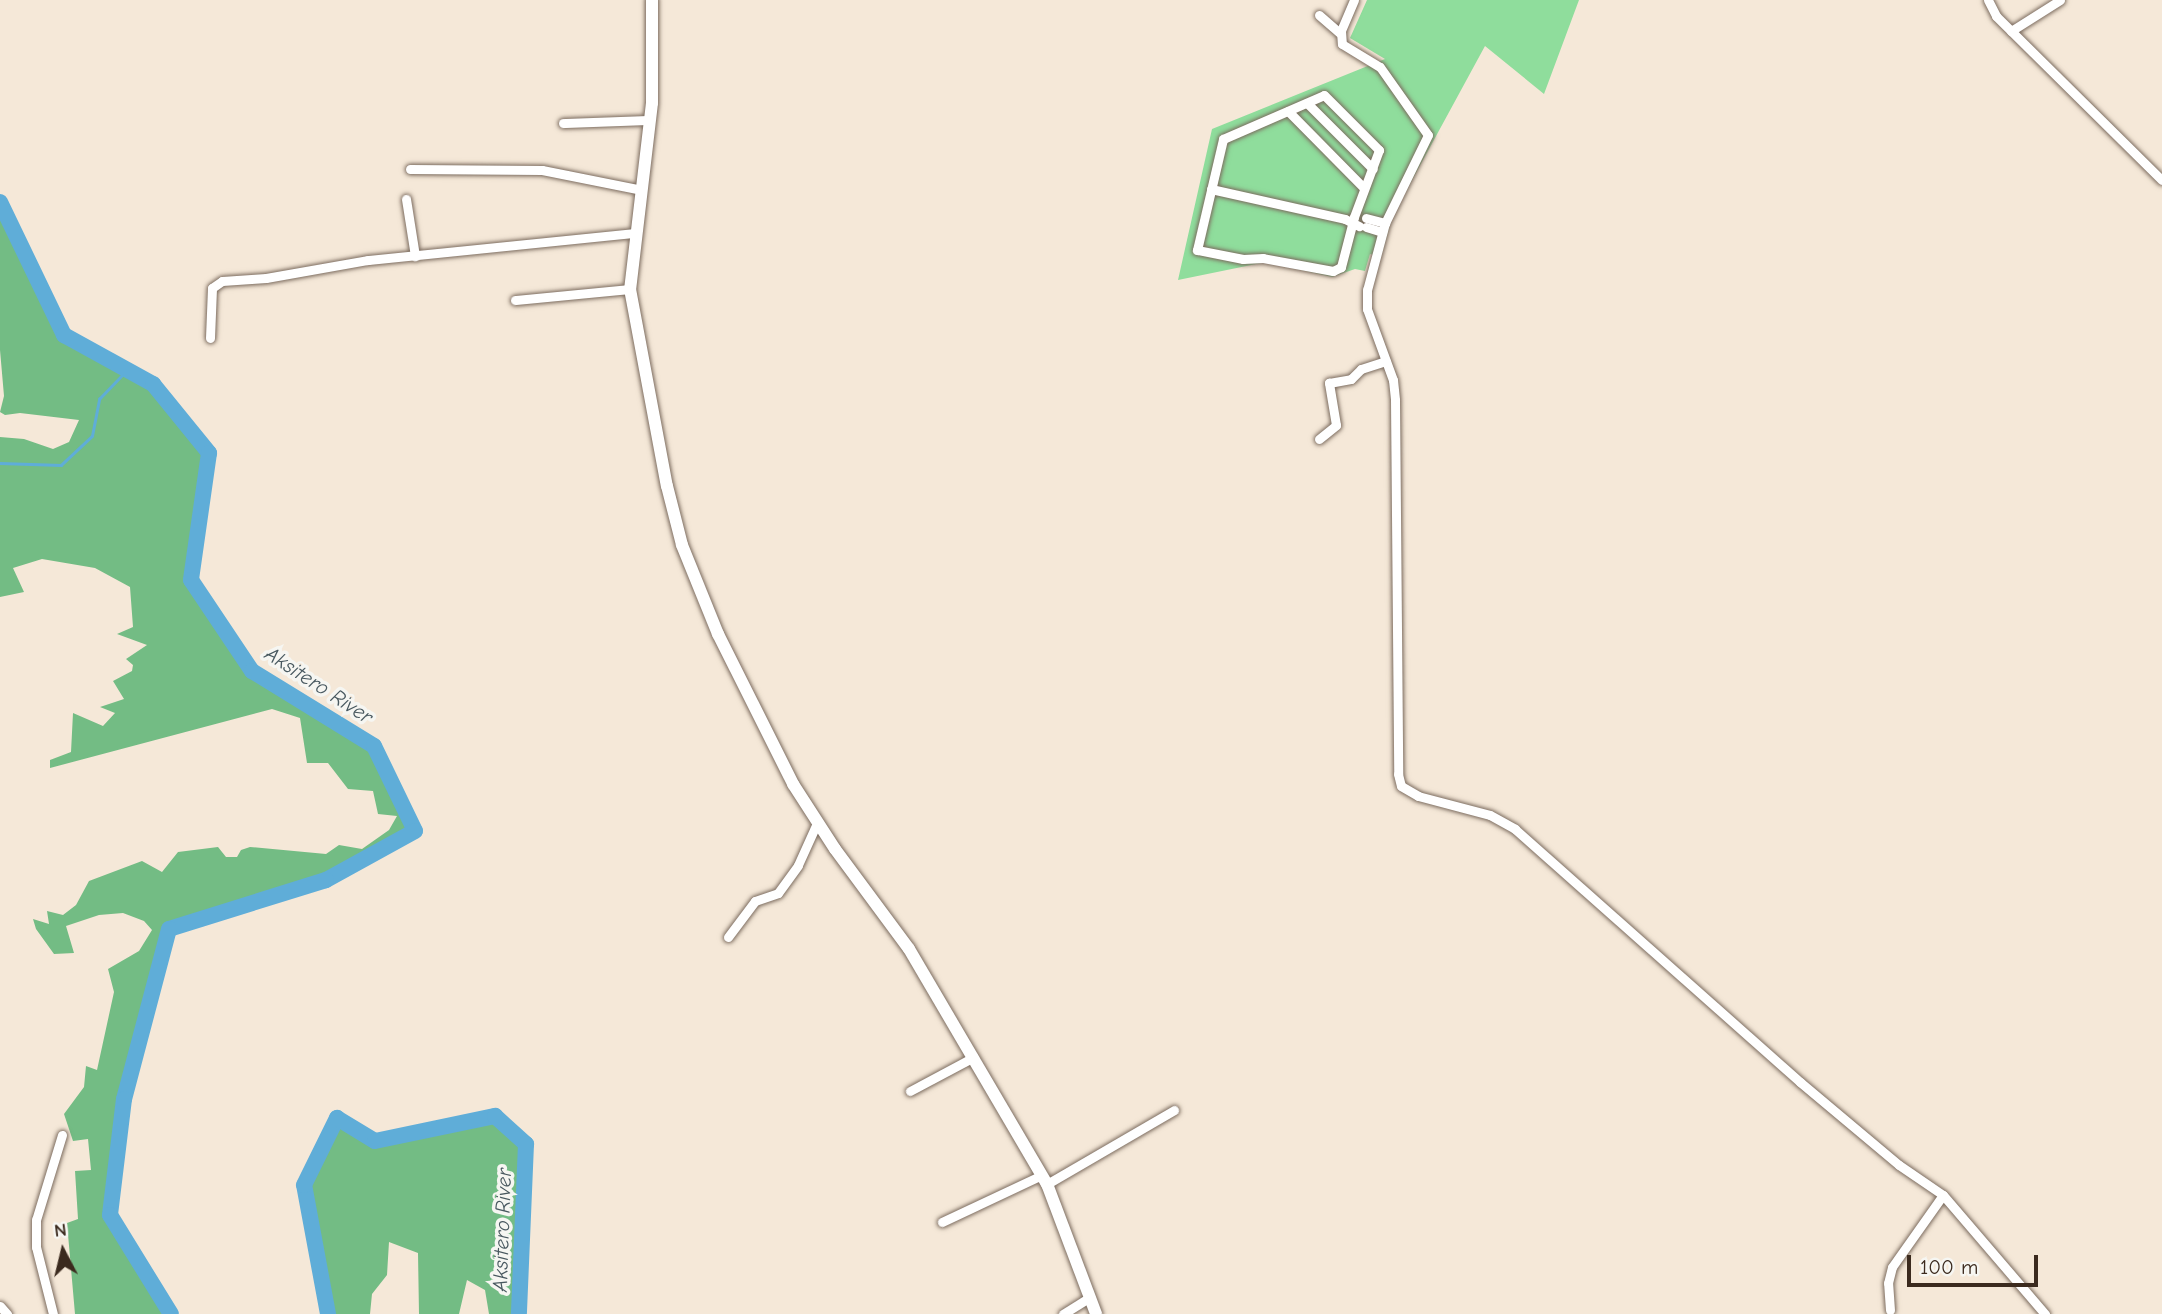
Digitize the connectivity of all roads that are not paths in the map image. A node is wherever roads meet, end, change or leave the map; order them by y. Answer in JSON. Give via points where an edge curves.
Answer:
{"nodes":[{"id":1,"x":652,"y":0,"type":"edge"},
{"id":2,"x":1354,"y":0,"type":"edge"},
{"id":3,"x":1988,"y":0,"type":"edge"},
{"id":4,"x":2060,"y":0,"type":"edge"},
{"id":5,"x":1319,"y":15,"type":"dead end"},
{"id":6,"x":2011,"y":31,"type":"junction"},
{"id":7,"x":1340,"y":33,"type":"junction"},
{"id":8,"x":1307,"y":103,"type":"junction"},
{"id":9,"x":1288,"y":111,"type":"junction"},
{"id":10,"x":650,"y":120,"type":"junction"},
{"id":11,"x":564,"y":123,"type":"dead end"},
{"id":12,"x":410,"y":169,"type":"dead end"},
{"id":13,"x":1373,"y":170,"type":"junction"},
{"id":14,"x":2162,"y":180,"type":"edge"},
{"id":15,"x":1364,"y":188,"type":"junction"},
{"id":16,"x":1210,"y":189,"type":"junction"},
{"id":17,"x":642,"y":190,"type":"junction"},
{"id":18,"x":407,"y":199,"type":"dead end"},
{"id":19,"x":1358,"y":221,"type":"junction"},
{"id":20,"x":1383,"y":228,"type":"junction"},
{"id":21,"x":636,"y":233,"type":"junction"},
{"id":22,"x":415,"y":256,"type":"junction"},
{"id":23,"x":630,"y":289,"type":"junction"},
{"id":24,"x":515,"y":300,"type":"dead end"},
{"id":25,"x":210,"y":338,"type":"dead end"},
{"id":26,"x":1386,"y":361,"type":"junction"},
{"id":27,"x":1319,"y":439,"type":"dead end"},
{"id":28,"x":817,"y":823,"type":"junction"},
{"id":29,"x":727,"y":937,"type":"dead end"},
{"id":30,"x":974,"y":1057,"type":"junction"},
{"id":31,"x":909,"y":1091,"type":"dead end"},
{"id":32,"x":1174,"y":1110,"type":"dead end"},
{"id":33,"x":62,"y":1135,"type":"dead end"},
{"id":34,"x":1044,"y":1179,"type":"junction"},
{"id":35,"x":1943,"y":1195,"type":"junction"},
{"id":36,"x":942,"y":1222,"type":"dead end"},
{"id":37,"x":1090,"y":1297,"type":"junction"},
{"id":38,"x":0,"y":1306,"type":"edge"},
{"id":39,"x":1890,"y":1310,"type":"dead end"},
{"id":40,"x":7,"y":1314,"type":"edge"},
{"id":41,"x":53,"y":1314,"type":"edge"},
{"id":42,"x":1063,"y":1314,"type":"edge"},
{"id":43,"x":1096,"y":1314,"type":"edge"},
{"id":44,"x":2045,"y":1314,"type":"edge"}],
"edges":[{"from":1,"to":10,"type":"street"},
{"from":2,"to":7,"type":"street"},
{"from":3,"to":6,"type":"street"},
{"from":4,"to":6,"type":"street"},
{"from":5,"to":7,"type":"street"},
{"from":6,"to":14,"type":"street"},
{"from":7,"to":20,"type":"street","via":[[1342,44],[1380,67],[1428,135]]},
{"from":8,"to":9,"type":"street"},
{"from":8,"to":13,"type":"street"},
{"from":8,"to":13,"type":"street","via":[[1326,96],[1378,148]]},
{"from":9,"to":15,"type":"street"},
{"from":9,"to":16,"type":"street","via":[[1223,139]]},
{"from":10,"to":11,"type":"street"},
{"from":10,"to":17,"type":"street"},
{"from":12,"to":17,"type":"street","via":[[542,170]]},
{"from":13,"to":15,"type":"street"},
{"from":15,"to":19,"type":"street"},
{"from":16,"to":19,"type":"street"},
{"from":16,"to":19,"type":"street","via":[[1199,251],[1333,271],[1340,267]]},
{"from":17,"to":21,"type":"street"},
{"from":18,"to":22,"type":"street"},
{"from":19,"to":20,"type":"street"},
{"from":20,"to":26,"type":"street","via":[[1367,309]]},
{"from":21,"to":22,"type":"street"},
{"from":21,"to":23,"type":"street"},
{"from":22,"to":25,"type":"street","via":[[222,281],[212,288]]},
{"from":23,"to":24,"type":"street"},
{"from":23,"to":28,"type":"street","via":[[667,486],[686,556],[730,662]]},
{"from":26,"to":27,"type":"street","via":[[1361,369],[1350,379],[1329,383],[1336,425]]},
{"from":26,"to":35,"type":"street","via":[[1393,380],[1398,433],[1401,786],[1409,793],[1490,815],[1511,826],[1800,1082],[1899,1165]]},
{"from":28,"to":29,"type":"street","via":[[778,893],[755,901]]},
{"from":28,"to":30,"type":"street","via":[[909,948]]},
{"from":30,"to":31,"type":"street"},
{"from":30,"to":34,"type":"street"},
{"from":32,"to":34,"type":"street"},
{"from":33,"to":41,"type":"street","via":[[36,1220],[37,1247]]},
{"from":34,"to":36,"type":"street"},
{"from":34,"to":37,"type":"street"},
{"from":35,"to":39,"type":"street","via":[[1892,1267]]},
{"from":35,"to":44,"type":"street"},
{"from":37,"to":42,"type":"street"},
{"from":37,"to":43,"type":"street"},
{"from":38,"to":40,"type":"street"}]}
